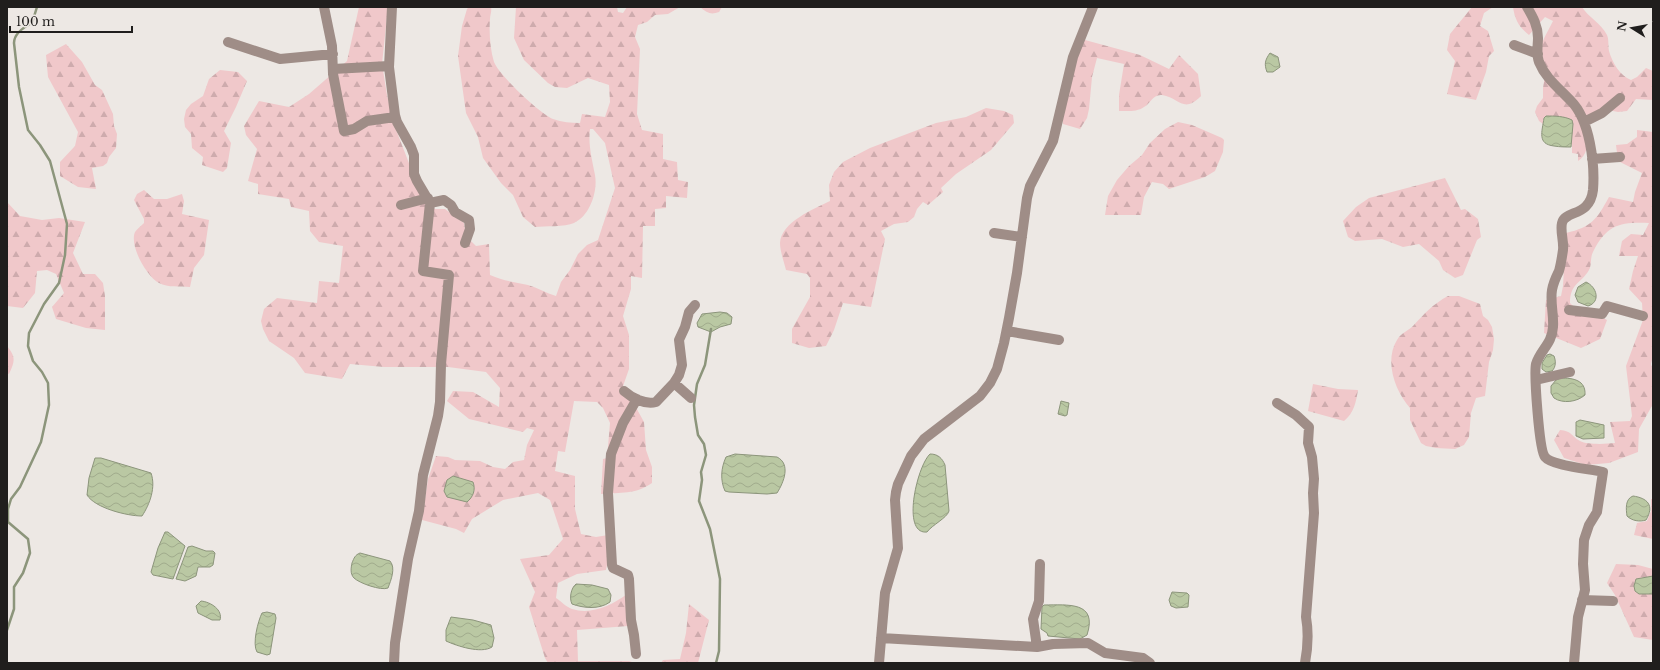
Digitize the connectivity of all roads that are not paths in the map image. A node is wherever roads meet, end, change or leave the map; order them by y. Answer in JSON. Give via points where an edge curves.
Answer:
{"nodes":[{"id":1,"x":324,"y":7,"type":"edge"},
{"id":2,"x":392,"y":7,"type":"edge"},
{"id":3,"x":1093,"y":7,"type":"edge"},
{"id":4,"x":1527,"y":7,"type":"edge"},
{"id":5,"x":228,"y":42,"type":"dead end"},
{"id":6,"x":1514,"y":45,"type":"dead end"},
{"id":7,"x":333,"y":54,"type":"junction"},
{"id":8,"x":1538,"y":54,"type":"junction"},
{"id":9,"x":388,"y":66,"type":"junction"},
{"id":10,"x":333,"y":69,"type":"junction"},
{"id":11,"x":1620,"y":98,"type":"dead end"},
{"id":12,"x":395,"y":117,"type":"junction"},
{"id":13,"x":1584,"y":122,"type":"junction"},
{"id":14,"x":1620,"y":157,"type":"dead end"},
{"id":15,"x":1592,"y":159,"type":"junction"},
{"id":16,"x":429,"y":200,"type":"junction"},
{"id":17,"x":401,"y":205,"type":"dead end"},
{"id":18,"x":994,"y":233,"type":"dead end"},
{"id":19,"x":1022,"y":236,"type":"junction"},
{"id":20,"x":465,"y":243,"type":"dead end"},
{"id":21,"x":695,"y":305,"type":"dead end"},
{"id":22,"x":1569,"y":310,"type":"dead end"},
{"id":23,"x":1643,"y":316,"type":"dead end"},
{"id":24,"x":1007,"y":331,"type":"junction"},
{"id":25,"x":1059,"y":340,"type":"dead end"},
{"id":26,"x":1570,"y":372,"type":"dead end"},
{"id":27,"x":1536,"y":380,"type":"junction"},
{"id":28,"x":674,"y":383,"type":"junction"},
{"id":29,"x":624,"y":391,"type":"dead end"},
{"id":30,"x":691,"y":398,"type":"dead end"},
{"id":31,"x":637,"y":399,"type":"junction"},
{"id":32,"x":1277,"y":403,"type":"dead end"},
{"id":33,"x":1040,"y":564,"type":"dead end"},
{"id":34,"x":1582,"y":600,"type":"junction"},
{"id":35,"x":1613,"y":601,"type":"dead end"},
{"id":36,"x":881,"y":638,"type":"junction"},
{"id":37,"x":1037,"y":647,"type":"junction"},
{"id":38,"x":636,"y":654,"type":"dead end"},
{"id":39,"x":394,"y":663,"type":"edge"},
{"id":40,"x":879,"y":663,"type":"edge"},
{"id":41,"x":1150,"y":663,"type":"edge"},
{"id":42,"x":1305,"y":663,"type":"edge"},
{"id":43,"x":1574,"y":663,"type":"edge"}],
"edges":[{"from":1,"to":7,"type":"street"},
{"from":2,"to":9,"type":"street"},
{"from":3,"to":19,"type":"street","via":[[1073,58],[1053,141],[1030,186]]},
{"from":4,"to":8,"type":"street","via":[[1538,31]]},
{"from":5,"to":7,"type":"street","via":[[280,59]]},
{"from":6,"to":8,"type":"street"},
{"from":7,"to":10,"type":"street"},
{"from":8,"to":13,"type":"street","via":[[1538,60],[1549,79],[1578,108]]},
{"from":9,"to":10,"type":"street"},
{"from":9,"to":12,"type":"street"},
{"from":10,"to":12,"type":"street","via":[[344,131],[354,129],[367,121]]},
{"from":11,"to":13,"type":"street","via":[[1602,113]]},
{"from":12,"to":16,"type":"street","via":[[414,155],[414,174]]},
{"from":13,"to":15,"type":"street"},
{"from":14,"to":15,"type":"street"},
{"from":15,"to":27,"type":"street","via":[[1591,199],[1584,209],[1566,218],[1562,223],[1563,254],[1552,290],[1553,327],[1551,339],[1538,359]]},
{"from":16,"to":17,"type":"street"},
{"from":16,"to":20,"type":"street","via":[[444,200],[455,212],[469,220],[470,229]]},
{"from":16,"to":39,"type":"street","via":[[423,271],[448,275],[440,364],[441,392],[408,559]]},
{"from":18,"to":19,"type":"street"},
{"from":19,"to":24,"type":"street"},
{"from":21,"to":28,"type":"street","via":[[689,312],[679,340],[682,365]]},
{"from":22,"to":23,"type":"street","via":[[1602,314],[1607,306]]},
{"from":24,"to":25,"type":"street"},
{"from":24,"to":36,"type":"street","via":[[1001,357],[990,383],[980,396],[924,439],[911,456],[898,484],[895,500],[898,548],[885,593]]},
{"from":26,"to":27,"type":"street"},
{"from":27,"to":34,"type":"street","via":[[1540,438],[1545,458],[1553,462],[1603,472],[1597,512],[1584,540],[1585,590]]},
{"from":28,"to":30,"type":"street"},
{"from":28,"to":31,"type":"street","via":[[656,402]]},
{"from":29,"to":31,"type":"street"},
{"from":31,"to":38,"type":"street","via":[[623,423],[611,454],[608,493],[612,565],[613,568],[628,575]]},
{"from":32,"to":42,"type":"street","via":[[1309,427],[1314,513],[1306,617],[1309,645]]},
{"from":33,"to":37,"type":"street","via":[[1039,601],[1033,620]]},
{"from":34,"to":35,"type":"street"},
{"from":34,"to":43,"type":"street","via":[[1576,624]]},
{"from":36,"to":37,"type":"street"},
{"from":36,"to":40,"type":"street"},
{"from":37,"to":41,"type":"street","via":[[1088,643],[1105,653],[1143,658]]}]}
